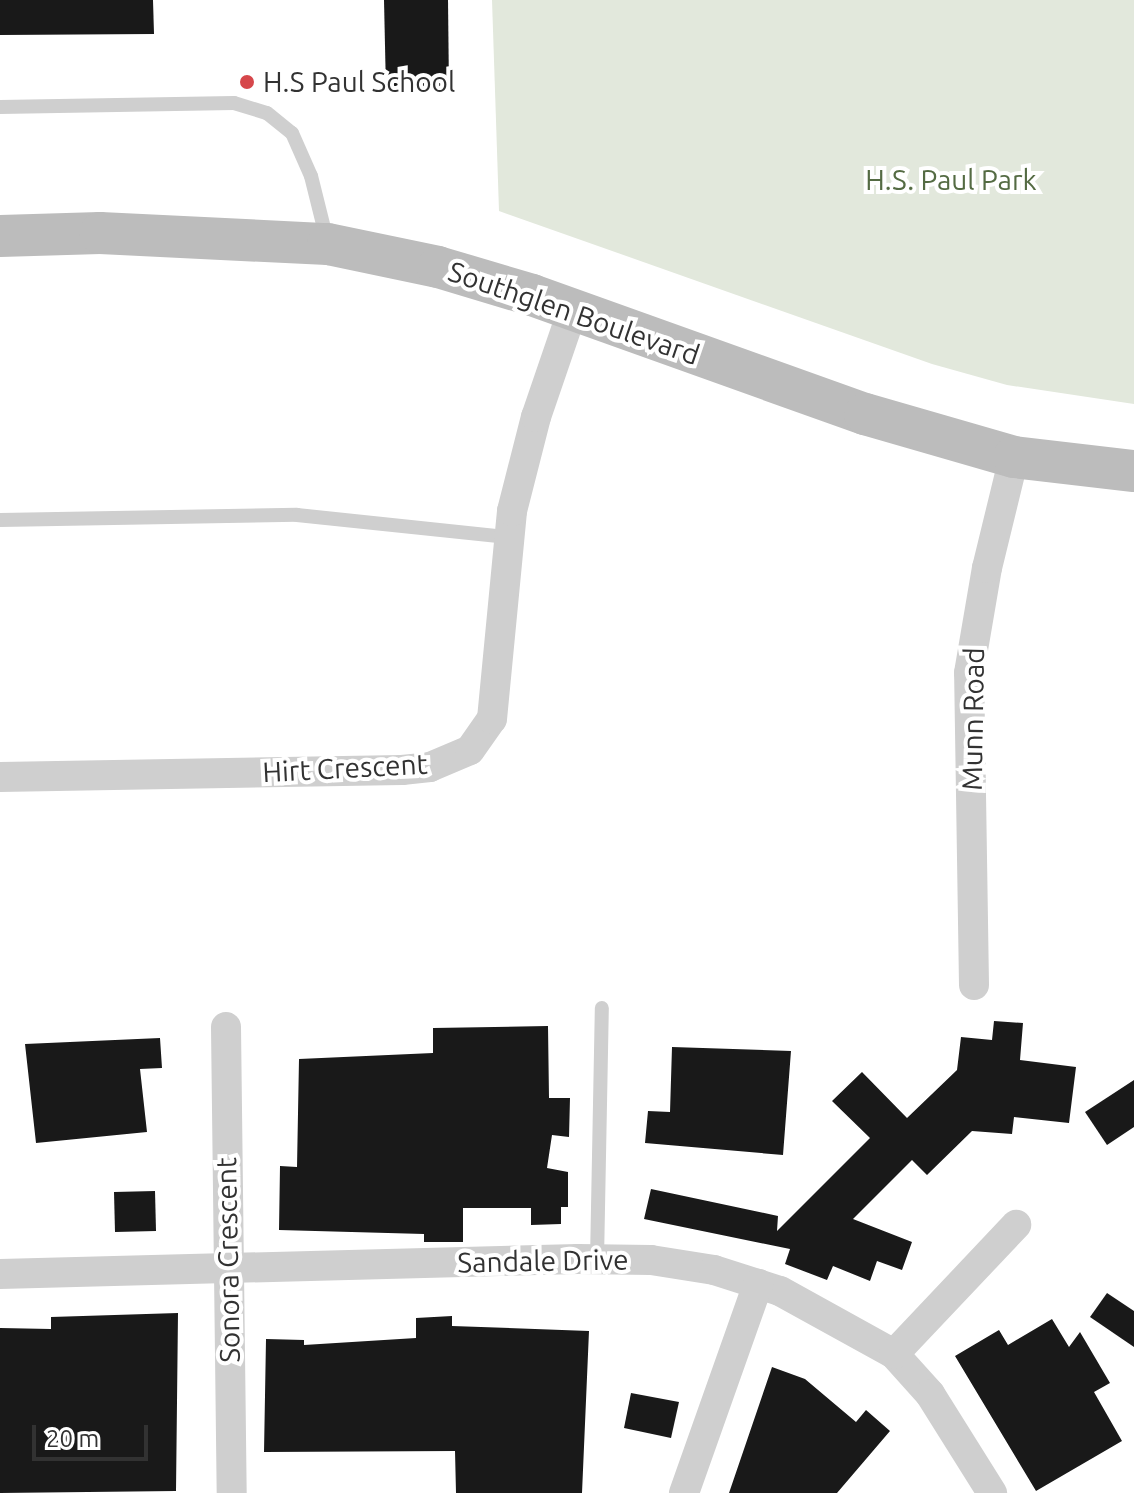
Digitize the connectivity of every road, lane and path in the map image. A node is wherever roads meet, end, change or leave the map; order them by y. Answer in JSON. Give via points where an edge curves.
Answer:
{"nodes":[{"id":1,"x":0,"y":107,"type":"edge"},
{"id":2,"x":0,"y":236,"type":"edge"},
{"id":3,"x":328,"y":244,"type":"junction"},
{"id":4,"x":572,"y":312,"type":"junction"},
{"id":5,"x":1014,"y":457,"type":"junction"},
{"id":6,"x":1134,"y":471,"type":"edge"},
{"id":7,"x":0,"y":520,"type":"edge"},
{"id":8,"x":508,"y":537,"type":"junction"},
{"id":9,"x":0,"y":777,"type":"edge"},
{"id":10,"x":974,"y":985,"type":"dead end"},
{"id":11,"x":602,"y":1008,"type":"dead end"},
{"id":12,"x":226,"y":1027,"type":"dead end"},
{"id":13,"x":1016,"y":1225,"type":"dead end"},
{"id":14,"x":597,"y":1260,"type":"junction"},
{"id":15,"x":227,"y":1268,"type":"junction"},
{"id":16,"x":0,"y":1274,"type":"edge"},
{"id":17,"x":758,"y":1284,"type":"junction"},
{"id":18,"x":894,"y":1354,"type":"junction"},
{"id":19,"x":232,"y":1493,"type":"edge"},
{"id":20,"x":684,"y":1493,"type":"edge"},
{"id":21,"x":992,"y":1493,"type":"edge"}],
"edges":[{"from":1,"to":3,"type":"lane","via":[[234,103],[267,113],[292,133],[311,176]]},
{"from":2,"to":3,"type":"street","name":"Southglen Boulevard","via":[[100,233]]},
{"from":3,"to":4,"type":"street","name":"Southglen Boulevard","via":[[438,267]]},
{"from":4,"to":5,"type":"street","name":"Southglen Boulevard","via":[[865,414]]},
{"from":4,"to":8,"type":"street","name":"Hirt Crescent","via":[[536,417]]},
{"from":5,"to":6,"type":"street","name":"Southglen Boulevard"},
{"from":5,"to":10,"type":"street","name":"Munn Road","via":[[969,673]]},
{"from":7,"to":8,"type":"lane","via":[[297,515]]},
{"from":8,"to":9,"type":"street","name":"Hirt Crescent","via":[[492,719],[470,750],[452,760],[402,770]]},
{"from":11,"to":14,"type":"lane"},
{"from":12,"to":15,"type":"street","name":"Sonora Crescent"},
{"from":13,"to":18,"type":"street"},
{"from":14,"to":15,"type":"street","name":"Sandale Drive"},
{"from":14,"to":17,"type":"street","name":"Sandale Drive","via":[[651,1260],[714,1270]]},
{"from":15,"to":16,"type":"street","name":"Sandale Drive"},
{"from":15,"to":19,"type":"street","name":"Sonora Crescent"},
{"from":17,"to":18,"type":"street","name":"Sandale Drive","via":[[838,1319]]},
{"from":17,"to":20,"type":"street"},
{"from":18,"to":21,"type":"street","name":"Sandale Drive","via":[[955,1429]]}]}
